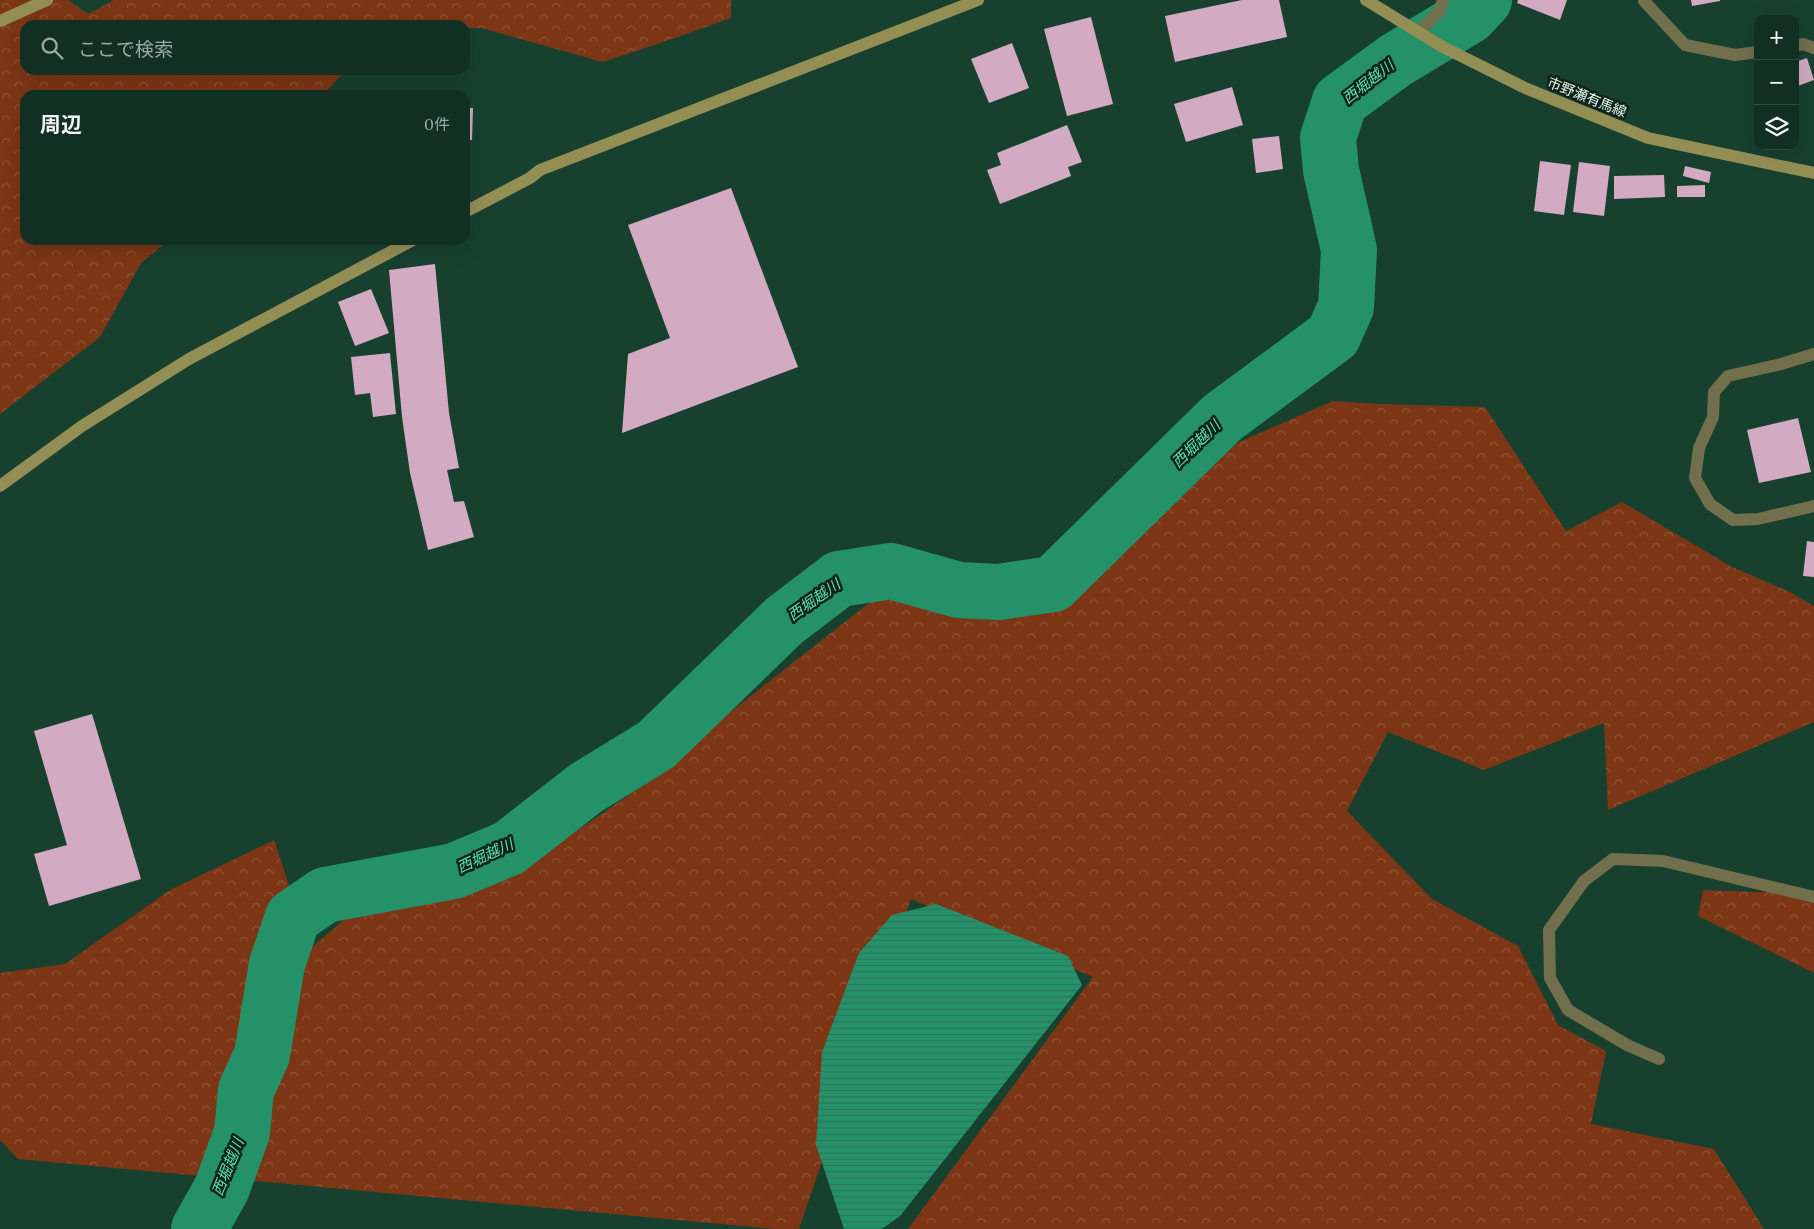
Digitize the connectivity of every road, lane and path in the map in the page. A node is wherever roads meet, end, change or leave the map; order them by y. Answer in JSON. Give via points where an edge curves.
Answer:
{"nodes":[{"id":1,"x":47,"y":0,"type":"edge"},
{"id":2,"x":978,"y":0,"type":"edge"},
{"id":3,"x":1366,"y":0,"type":"edge"},
{"id":4,"x":1443,"y":0,"type":"edge"},
{"id":5,"x":1644,"y":2,"type":"dead end"},
{"id":6,"x":0,"y":21,"type":"edge"},
{"id":7,"x":1418,"y":32,"type":"junction"},
{"id":8,"x":1799,"y":45,"type":"edge"},
{"id":9,"x":1814,"y":48,"type":"edge"},
{"id":10,"x":1754,"y":53,"type":"edge"},
{"id":11,"x":1814,"y":173,"type":"edge"},
{"id":12,"x":470,"y":209,"type":"edge"},
{"id":13,"x":404,"y":245,"type":"edge"},
{"id":14,"x":1814,"y":354,"type":"edge"},
{"id":15,"x":0,"y":486,"type":"edge"},
{"id":16,"x":1814,"y":506,"type":"edge"},
{"id":17,"x":1814,"y":897,"type":"edge"},
{"id":18,"x":1659,"y":1059,"type":"dead end"}],
"edges":[{"from":1,"to":6,"type":"street"},
{"from":2,"to":12,"type":"street","via":[[540,170]]},
{"from":3,"to":7,"type":"street","name":"市野瀬有馬線"},
{"from":4,"to":7,"type":"street","via":[[1439,12]]},
{"from":5,"to":10,"type":"street","via":[[1685,45],[1735,55]]},
{"from":7,"to":11,"type":"street","name":"市野瀬有馬線","via":[[1525,88],[1648,138]]},
{"from":8,"to":9,"type":"street"},
{"from":13,"to":15,"type":"street","via":[[189,359],[82,426]]},
{"from":14,"to":16,"type":"street","via":[[1728,376],[1714,392],[1713,417],[1699,448],[1695,478],[1710,504],[1733,520],[1758,519]]},
{"from":17,"to":18,"type":"street","via":[[1663,861],[1613,859],[1584,881],[1549,930],[1550,978],[1568,1010],[1627,1045]]}]}
